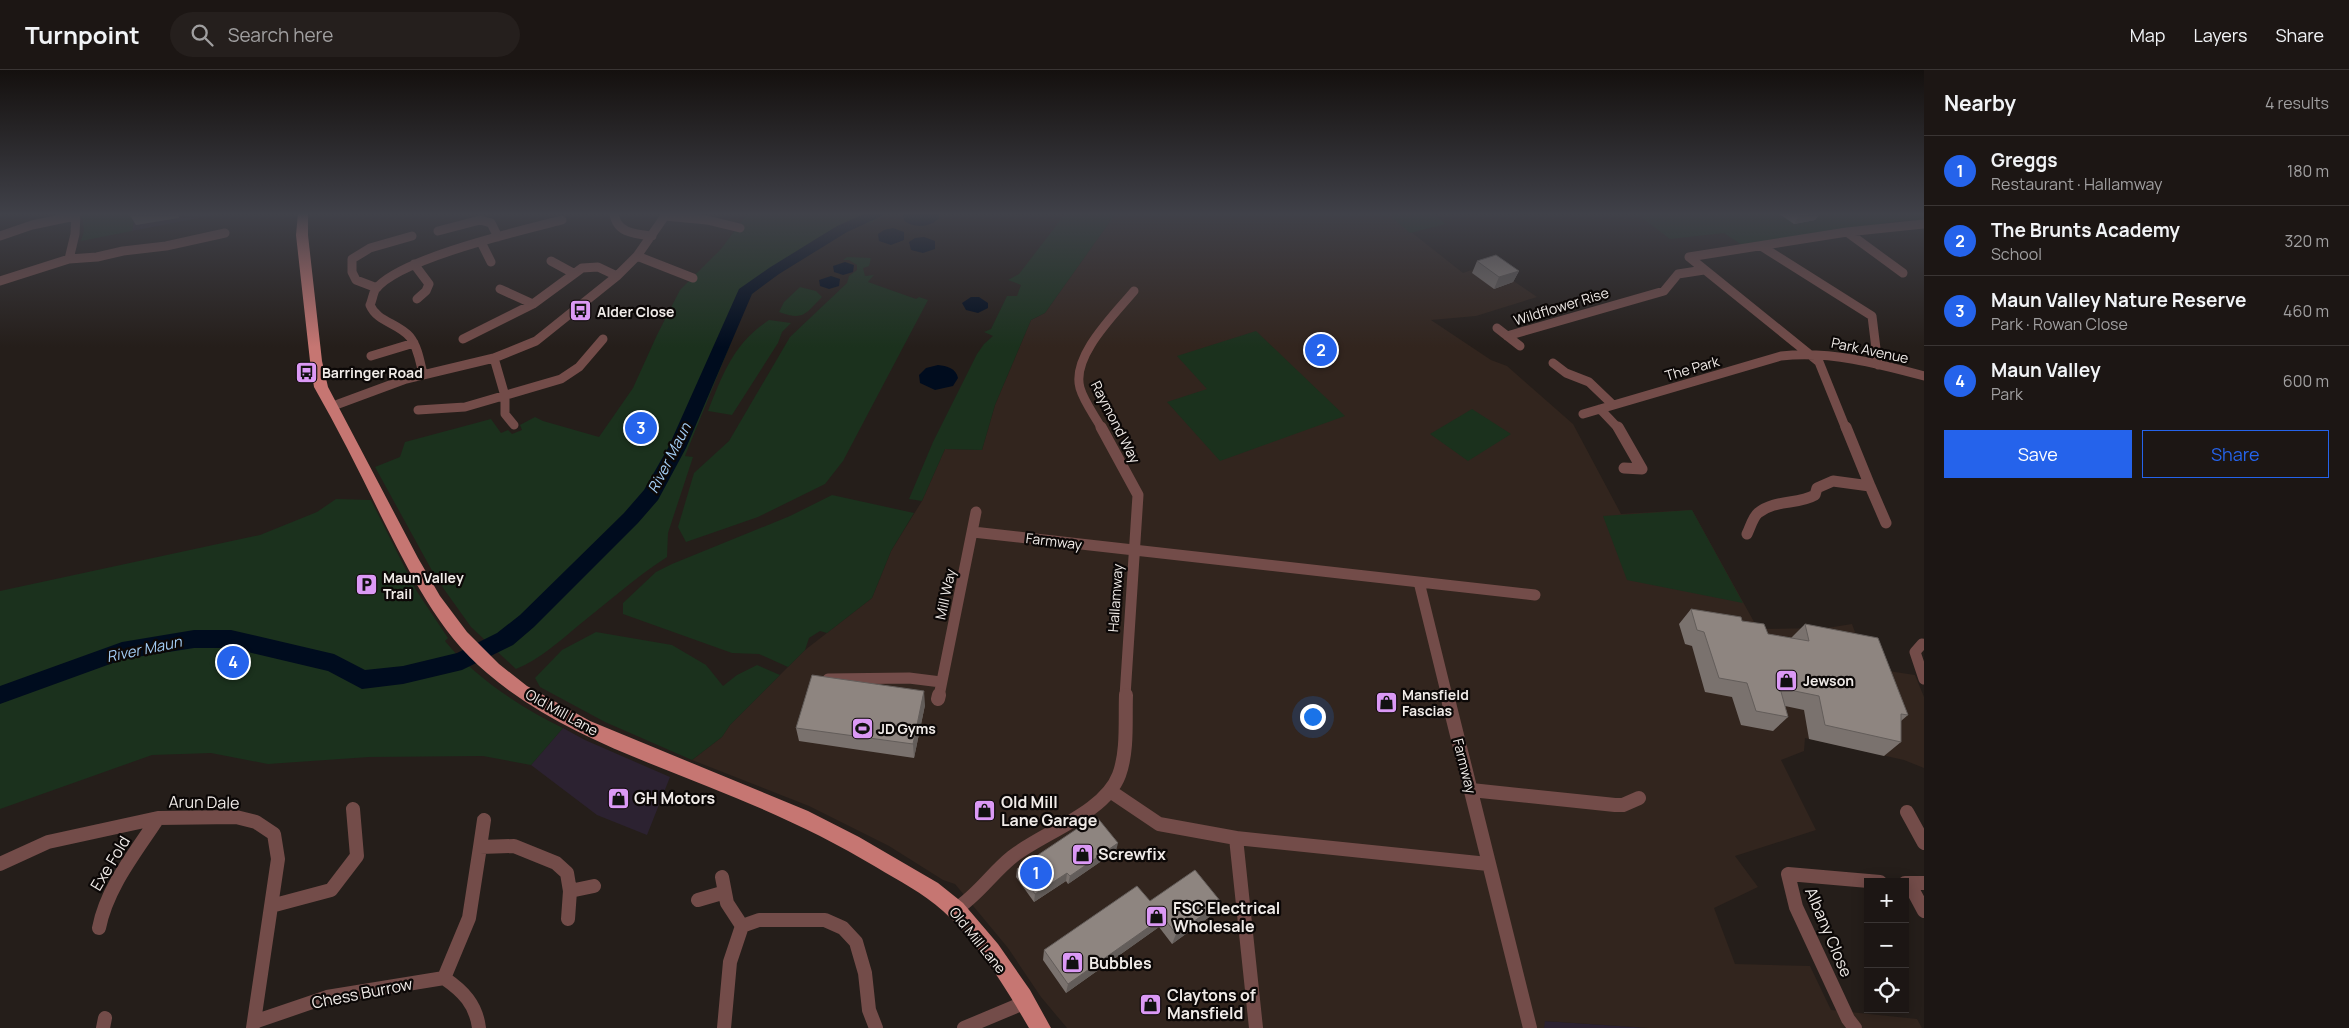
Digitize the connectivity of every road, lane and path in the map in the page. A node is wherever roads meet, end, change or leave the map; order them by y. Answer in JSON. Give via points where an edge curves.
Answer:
{"nodes":[{"id":1,"x":90,"y":258,"type":"edge"},
{"id":2,"x":305,"y":258,"type":"edge"},
{"id":3,"x":354,"y":258,"type":"edge"},
{"id":4,"x":424,"y":258,"type":"edge"},
{"id":5,"x":489,"y":258,"type":"edge"},
{"id":6,"x":635,"y":258,"type":"edge"},
{"id":7,"x":643,"y":258,"type":"edge"},
{"id":8,"x":1690,"y":258,"type":"edge"},
{"id":9,"x":1780,"y":258,"type":"edge"},
{"id":10,"x":1882,"y":258,"type":"edge"},
{"id":11,"x":69,"y":260,"type":"joint"},
{"id":12,"x":551,"y":261,"type":"dead end"},
{"id":13,"x":491,"y":262,"type":"dead end"},
{"id":14,"x":414,"y":264,"type":"junction"},
{"id":15,"x":1704,"y":270,"type":"junction"},
{"id":16,"x":573,"y":273,"type":"junction"},
{"id":17,"x":1903,"y":273,"type":"dead end"},
{"id":18,"x":617,"y":276,"type":"junction"},
{"id":19,"x":693,"y":278,"type":"dead end"},
{"id":20,"x":0,"y":281,"type":"edge"},
{"id":21,"x":377,"y":288,"type":"junction"},
{"id":22,"x":500,"y":289,"type":"dead end"},
{"id":23,"x":1134,"y":291,"type":"dead end"},
{"id":24,"x":417,"y":299,"type":"dead end"},
{"id":25,"x":533,"y":304,"type":"junction"},
{"id":26,"x":1497,"y":328,"type":"dead end"},
{"id":27,"x":1507,"y":336,"type":"junction"},
{"id":28,"x":462,"y":339,"type":"dead end"},
{"id":29,"x":603,"y":339,"type":"dead end"},
{"id":30,"x":414,"y":343,"type":"junction"},
{"id":31,"x":1520,"y":346,"type":"dead end"},
{"id":32,"x":1809,"y":352,"type":"junction"},
{"id":33,"x":371,"y":356,"type":"dead end"},
{"id":34,"x":494,"y":358,"type":"junction"},
{"id":35,"x":1553,"y":363,"type":"dead end"},
{"id":36,"x":1878,"y":365,"type":"junction"},
{"id":37,"x":423,"y":374,"type":"junction"},
{"id":38,"x":1924,"y":376,"type":"edge"},
{"id":39,"x":505,"y":396,"type":"junction"},
{"id":40,"x":1614,"y":405,"type":"junction"},
{"id":41,"x":333,"y":406,"type":"junction"},
{"id":42,"x":1600,"y":409,"type":"junction"},
{"id":43,"x":418,"y":410,"type":"dead end"},
{"id":44,"x":1583,"y":414,"type":"dead end"},
{"id":45,"x":514,"y":426,"type":"dead end"},
{"id":46,"x":1624,"y":468,"type":"dead end"},
{"id":47,"x":1870,"y":486,"type":"junction"},
{"id":48,"x":976,"y":512,"type":"dead end"},
{"id":49,"x":1886,"y":523,"type":"dead end"},
{"id":50,"x":973,"y":532,"type":"junction"},
{"id":51,"x":1747,"y":534,"type":"dead end"},
{"id":52,"x":1135,"y":551,"type":"junction"},
{"id":53,"x":1419,"y":582,"type":"junction"},
{"id":54,"x":1536,"y":595,"type":"dead end"},
{"id":55,"x":1922,"y":644,"type":"dead end"},
{"id":56,"x":1924,"y":679,"type":"edge"},
{"id":57,"x":815,"y":680,"type":"edge"},
{"id":58,"x":941,"y":682,"type":"junction"},
{"id":59,"x":938,"y":699,"type":"dead end"},
{"id":60,"x":1471,"y":790,"type":"junction"},
{"id":61,"x":1110,"y":791,"type":"junction"},
{"id":62,"x":1639,"y":798,"type":"dead end"},
{"id":63,"x":352,"y":809,"type":"dead end"},
{"id":64,"x":1907,"y":812,"type":"dead end"},
{"id":65,"x":158,"y":818,"type":"junction"},
{"id":66,"x":484,"y":820,"type":"dead end"},
{"id":67,"x":1236,"y":838,"type":"junction"},
{"id":68,"x":1924,"y":843,"type":"edge"},
{"id":69,"x":480,"y":847,"type":"junction"},
{"id":70,"x":0,"y":864,"type":"edge"},
{"id":71,"x":1488,"y":864,"type":"junction"},
{"id":72,"x":722,"y":877,"type":"dead end"},
{"id":73,"x":1864,"y":881,"type":"edge"},
{"id":74,"x":1909,"y":883,"type":"edge"},
{"id":75,"x":1924,"y":883,"type":"edge"},
{"id":76,"x":594,"y":886,"type":"dead end"},
{"id":77,"x":1909,"y":886,"type":"edge"},
{"id":78,"x":570,"y":891,"type":"junction"},
{"id":79,"x":722,"y":893,"type":"junction"},
{"id":80,"x":698,"y":900,"type":"dead end"},
{"id":81,"x":271,"y":906,"type":"junction"},
{"id":82,"x":956,"y":909,"type":"junction"},
{"id":83,"x":1924,"y":911,"type":"edge"},
{"id":84,"x":568,"y":919,"type":"dead end"},
{"id":85,"x":742,"y":926,"type":"junction"},
{"id":86,"x":99,"y":928,"type":"dead end"},
{"id":87,"x":444,"y":978,"type":"junction"},
{"id":88,"x":1026,"y":1002,"type":"junction"},
{"id":89,"x":253,"y":1025,"type":"edge"},
{"id":90,"x":479,"y":1028,"type":"edge"},
{"id":91,"x":724,"y":1028,"type":"edge"},
{"id":92,"x":876,"y":1028,"type":"edge"},
{"id":93,"x":964,"y":1028,"type":"edge"},
{"id":94,"x":1041,"y":1028,"type":"edge"},
{"id":95,"x":1256,"y":1028,"type":"edge"},
{"id":96,"x":1530,"y":1028,"type":"edge"},
{"id":97,"x":1856,"y":1028,"type":"edge"}],
"edges":[{"from":1,"to":11,"type":"street"},
{"from":2,"to":41,"type":"main road","name":"Old Mill Lane","via":[[316,361],[321,387]]},
{"from":3,"to":21,"type":"street","via":[[351,266],[355,280],[361,285]]},
{"from":4,"to":14,"type":"street"},
{"from":5,"to":13,"type":"street"},
{"from":6,"to":18,"type":"street"},
{"from":7,"to":19,"type":"street"},
{"from":8,"to":15,"type":"street"},
{"from":9,"to":36,"type":"street","via":[[1872,316]]},
{"from":10,"to":17,"type":"street"},
{"from":11,"to":20,"type":"street"},
{"from":12,"to":16,"type":"street"},
{"from":14,"to":21,"type":"street"},
{"from":14,"to":24,"type":"street","via":[[429,284]]},
{"from":15,"to":27,"type":"street","name":"Wildflower Rise","via":[[1678,274],[1664,291]]},
{"from":15,"to":32,"type":"street"},
{"from":16,"to":18,"type":"street","via":[[590,266]]},
{"from":16,"to":25,"type":"street","via":[[569,280]]},
{"from":18,"to":34,"type":"street","via":[[536,341]]},
{"from":21,"to":30,"type":"street","via":[[370,299],[370,307],[407,334]]},
{"from":22,"to":25,"type":"street"},
{"from":23,"to":52,"type":"street","name":"Raymond Way","via":[[1087,350],[1079,368],[1080,388],[1138,495]]},
{"from":25,"to":28,"type":"street"},
{"from":26,"to":27,"type":"street","name":"Wildflower Rise"},
{"from":27,"to":31,"type":"street","name":"Wildflower Rise"},
{"from":29,"to":39,"type":"street","via":[[573,372],[561,379]]},
{"from":30,"to":33,"type":"street"},
{"from":30,"to":37,"type":"street"},
{"from":32,"to":36,"type":"street","name":"Park Avenue"},
{"from":32,"to":40,"type":"street","name":"The Park","via":[[1781,356]]},
{"from":32,"to":47,"type":"street","via":[[1819,362],[1830,386]]},
{"from":34,"to":37,"type":"street"},
{"from":34,"to":39,"type":"street"},
{"from":35,"to":40,"type":"street","via":[[1566,373],[1589,382]]},
{"from":36,"to":38,"type":"street","name":"Park Avenue"},
{"from":37,"to":41,"type":"street"},
{"from":39,"to":43,"type":"street","via":[[465,407]]},
{"from":39,"to":45,"type":"street","via":[[505,414]]},
{"from":40,"to":42,"type":"street","name":"The Park"},
{"from":41,"to":82,"type":"main road","name":"Old Mill Lane","via":[[424,584],[466,644],[485,662],[513,684],[598,734],[751,795],[850,840]]},
{"from":42,"to":44,"type":"street","name":"The Park"},
{"from":42,"to":46,"type":"street","via":[[1621,431],[1642,469]]},
{"from":47,"to":49,"type":"street"},
{"from":47,"to":51,"type":"street","via":[[1833,482],[1817,488],[1815,495],[1808,499],[1780,502],[1757,513]]},
{"from":48,"to":50,"type":"street","name":"Mill Way"},
{"from":50,"to":52,"type":"street","name":"Farmway"},
{"from":50,"to":58,"type":"street","name":"Mill Way"},
{"from":52,"to":53,"type":"street","name":"Hallamway"},
{"from":52,"to":61,"type":"street","name":"Hallamway","via":[[1123,757],[1119,775]]},
{"from":53,"to":54,"type":"street","name":"Hallamway"},
{"from":53,"to":60,"type":"street","name":"Farmway"},
{"from":55,"to":56,"type":"street","via":[[1915,652]]},
{"from":57,"to":58,"type":"street","via":[[909,678]]},
{"from":58,"to":59,"type":"street","name":"Mill Way"},
{"from":60,"to":62,"type":"street","via":[[1615,805]]},
{"from":60,"to":71,"type":"street","name":"Farmway"},
{"from":61,"to":67,"type":"street","via":[[1159,824]]},
{"from":61,"to":82,"type":"street","name":"Hallamway","via":[[1094,805],[1012,857]]},
{"from":63,"to":81,"type":"street","via":[[357,856],[331,890]]},
{"from":64,"to":68,"type":"street"},
{"from":65,"to":70,"type":"street","name":"Arun Dale","via":[[48,842]]},
{"from":65,"to":81,"type":"street","name":"Arun Dale","via":[[236,818],[256,822],[274,834],[278,860]]},
{"from":65,"to":86,"type":"street","name":"Exe Fold","via":[[109,898],[99,918]]},
{"from":66,"to":69,"type":"street"},
{"from":67,"to":71,"type":"street"},
{"from":67,"to":95,"type":"street"},
{"from":69,"to":78,"type":"street","via":[[514,846],[556,863],[566,873]]},
{"from":69,"to":87,"type":"street","via":[[469,918]]},
{"from":71,"to":96,"type":"street","name":"Farmway"},
{"from":72,"to":79,"type":"street"},
{"from":73,"to":97,"type":"street","name":"Albany Close","via":[[1788,874],[1796,907],[1848,1019]]},
{"from":74,"to":75,"type":"street"},
{"from":76,"to":78,"type":"street"},
{"from":77,"to":83,"type":"street"},
{"from":78,"to":84,"type":"street"},
{"from":79,"to":80,"type":"street"},
{"from":79,"to":85,"type":"street","via":[[733,917]]},
{"from":81,"to":89,"type":"street","name":"Arun Dale"},
{"from":82,"to":88,"type":"main road","name":"Old Mill Lane"},
{"from":85,"to":91,"type":"street","via":[[730,956]]},
{"from":85,"to":92,"type":"street","via":[[759,920],[825,920],[843,928],[856,942],[865,973],[869,1010]]},
{"from":87,"to":89,"type":"street","name":"Chess Burrow","via":[[327,997]]},
{"from":87,"to":90,"type":"street","via":[[462,990],[471,1001],[479,1018]]},
{"from":88,"to":93,"type":"street"},
{"from":88,"to":94,"type":"main road","name":"Old Mill Lane"}]}
